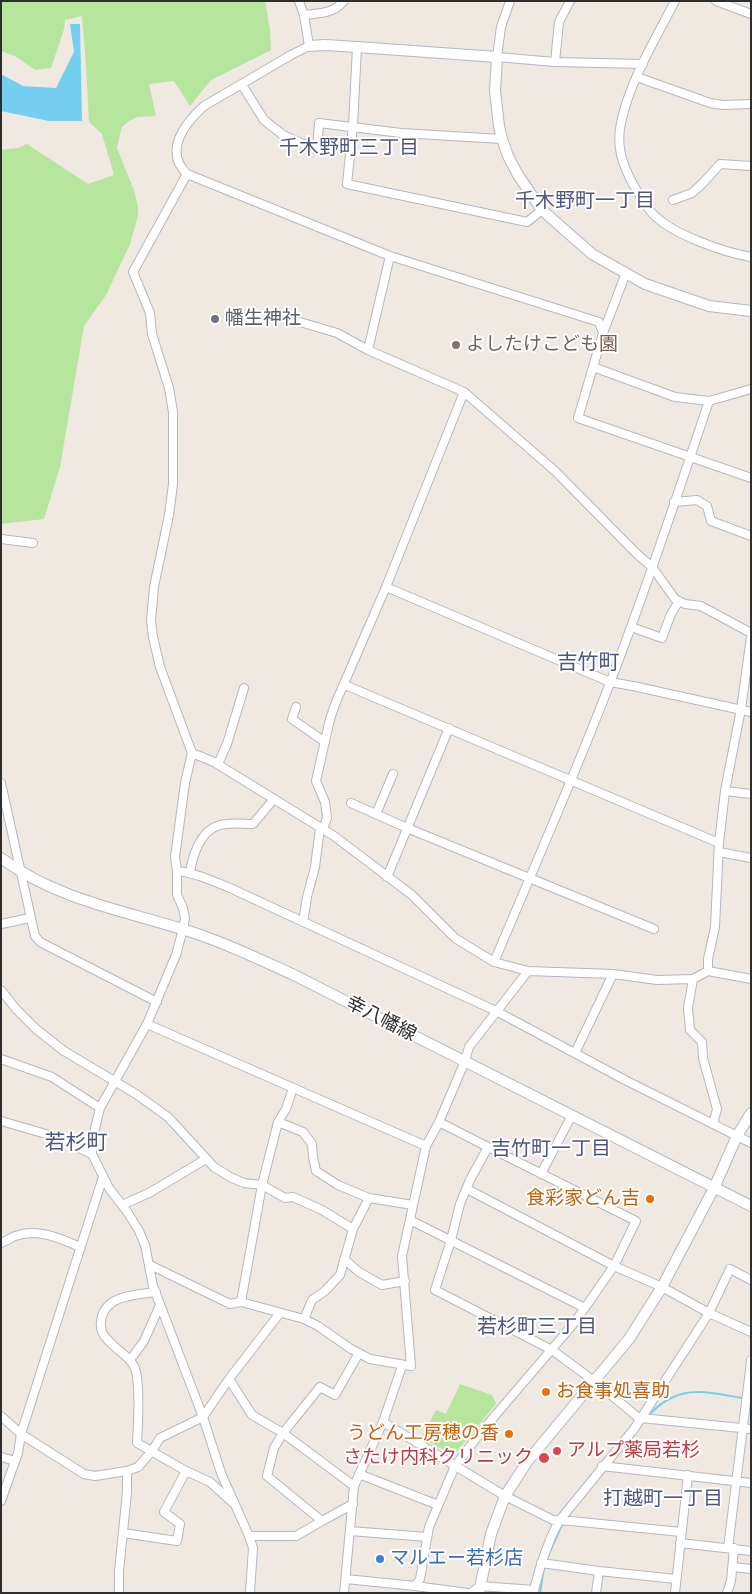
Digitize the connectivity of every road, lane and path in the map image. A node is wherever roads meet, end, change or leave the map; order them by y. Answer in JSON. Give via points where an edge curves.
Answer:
{"nodes":[{"id":1,"x":299,"y":1,"type":"edge"},
{"id":2,"x":344,"y":1,"type":"edge"},
{"id":3,"x":510,"y":1,"type":"edge"},
{"id":4,"x":570,"y":1,"type":"edge"},
{"id":5,"x":675,"y":1,"type":"edge"},
{"id":6,"x":716,"y":1,"type":"edge"},
{"id":7,"x":751,"y":14,"type":"edge"},
{"id":8,"x":304,"y":15,"type":"junction"},
{"id":9,"x":309,"y":46,"type":"junction"},
{"id":10,"x":357,"y":47,"type":"junction"},
{"id":11,"x":497,"y":57,"type":"junction"},
{"id":12,"x":555,"y":62,"type":"junction"},
{"id":13,"x":644,"y":64,"type":"junction"},
{"id":14,"x":637,"y":77,"type":"junction"},
{"id":15,"x":242,"y":85,"type":"junction"},
{"id":16,"x":751,"y":104,"type":"edge"},
{"id":17,"x":353,"y":126,"type":"junction"},
{"id":18,"x":502,"y":139,"type":"junction"},
{"id":19,"x":751,"y":166,"type":"edge"},
{"id":20,"x":187,"y":174,"type":"junction"},
{"id":21,"x":673,"y":200,"type":"dead end"},
{"id":22,"x":542,"y":210,"type":"junction"},
{"id":23,"x":390,"y":256,"type":"junction"},
{"id":24,"x":751,"y":257,"type":"edge"},
{"id":25,"x":626,"y":274,"type":"junction"},
{"id":26,"x":751,"y":311,"type":"edge"},
{"id":27,"x":300,"y":322,"type":"dead end"},
{"id":28,"x":603,"y":333,"type":"junction"},
{"id":29,"x":368,"y":350,"type":"junction"},
{"id":30,"x":593,"y":368,"type":"junction"},
{"id":31,"x":751,"y":389,"type":"edge"},
{"id":32,"x":464,"y":392,"type":"junction"},
{"id":33,"x":709,"y":402,"type":"junction"},
{"id":34,"x":690,"y":456,"type":"junction"},
{"id":35,"x":751,"y":478,"type":"edge"},
{"id":36,"x":674,"y":502,"type":"junction"},
{"id":37,"x":751,"y":536,"type":"edge"},
{"id":38,"x":1,"y":539,"type":"edge"},
{"id":39,"x":33,"y":543,"type":"dead end"},
{"id":40,"x":652,"y":567,"type":"junction"},
{"id":41,"x":386,"y":587,"type":"junction"},
{"id":42,"x":679,"y":601,"type":"junction"},
{"id":43,"x":631,"y":627,"type":"junction"},
{"id":44,"x":751,"y":635,"type":"edge"},
{"id":45,"x":610,"y":682,"type":"junction"},
{"id":46,"x":345,"y":685,"type":"junction"},
{"id":47,"x":244,"y":688,"type":"dead end"},
{"id":48,"x":296,"y":707,"type":"dead end"},
{"id":49,"x":741,"y":709,"type":"junction"},
{"id":50,"x":751,"y":712,"type":"edge"},
{"id":51,"x":449,"y":728,"type":"junction"},
{"id":52,"x":326,"y":742,"type":"junction"},
{"id":53,"x":192,"y":753,"type":"junction"},
{"id":54,"x":218,"y":764,"type":"junction"},
{"id":55,"x":393,"y":774,"type":"dead end"},
{"id":56,"x":571,"y":781,"type":"junction"},
{"id":57,"x":1,"y":783,"type":"edge"},
{"id":58,"x":726,"y":791,"type":"junction"},
{"id":59,"x":751,"y":794,"type":"edge"},
{"id":60,"x":274,"y":799,"type":"junction"},
{"id":61,"x":351,"y":803,"type":"dead end"},
{"id":62,"x":376,"y":814,"type":"junction"},
{"id":63,"x":322,"y":828,"type":"junction"},
{"id":64,"x":407,"y":828,"type":"junction"},
{"id":65,"x":719,"y":844,"type":"junction"},
{"id":66,"x":719,"y":852,"type":"junction"},
{"id":67,"x":1,"y":858,"type":"edge"},
{"id":68,"x":751,"y":858,"type":"edge"},
{"id":69,"x":20,"y":871,"type":"junction"},
{"id":70,"x":177,"y":872,"type":"junction"},
{"id":71,"x":190,"y":873,"type":"junction"},
{"id":72,"x":387,"y":877,"type":"junction"},
{"id":73,"x":530,"y":877,"type":"junction"},
{"id":74,"x":30,"y":918,"type":"junction"},
{"id":75,"x":304,"y":922,"type":"junction"},
{"id":76,"x":1,"y":924,"type":"edge"},
{"id":77,"x":184,"y":929,"type":"junction"},
{"id":78,"x":654,"y":929,"type":"dead end"},
{"id":79,"x":494,"y":962,"type":"junction"},
{"id":80,"x":528,"y":971,"type":"junction"},
{"id":81,"x":708,"y":971,"type":"junction"},
{"id":82,"x":613,"y":974,"type":"junction"},
{"id":83,"x":693,"y":979,"type":"junction"},
{"id":84,"x":751,"y":979,"type":"edge"},
{"id":85,"x":1,"y":990,"type":"edge"},
{"id":86,"x":157,"y":1002,"type":"junction"},
{"id":87,"x":496,"y":1011,"type":"junction"},
{"id":88,"x":147,"y":1024,"type":"junction"},
{"id":89,"x":575,"y":1053,"type":"junction"},
{"id":90,"x":1,"y":1059,"type":"edge"},
{"id":91,"x":465,"y":1061,"type":"junction"},
{"id":92,"x":115,"y":1083,"type":"junction"},
{"id":93,"x":293,"y":1088,"type":"junction"},
{"id":94,"x":100,"y":1108,"type":"junction"},
{"id":95,"x":751,"y":1113,"type":"edge"},
{"id":96,"x":572,"y":1115,"type":"junction"},
{"id":97,"x":1,"y":1121,"type":"edge"},
{"id":98,"x":278,"y":1122,"type":"junction"},
{"id":99,"x":438,"y":1122,"type":"junction"},
{"id":100,"x":713,"y":1124,"type":"junction"},
{"id":101,"x":738,"y":1136,"type":"junction"},
{"id":102,"x":751,"y":1143,"type":"edge"},
{"id":103,"x":426,"y":1146,"type":"junction"},
{"id":104,"x":488,"y":1148,"type":"junction"},
{"id":105,"x":92,"y":1154,"type":"junction"},
{"id":106,"x":206,"y":1160,"type":"junction"},
{"id":107,"x":541,"y":1174,"type":"junction"},
{"id":108,"x":103,"y":1177,"type":"junction"},
{"id":109,"x":262,"y":1184,"type":"junction"},
{"id":110,"x":714,"y":1188,"type":"junction"},
{"id":111,"x":467,"y":1189,"type":"junction"},
{"id":112,"x":369,"y":1198,"type":"junction"},
{"id":113,"x":122,"y":1205,"type":"junction"},
{"id":114,"x":413,"y":1205,"type":"junction"},
{"id":115,"x":751,"y":1206,"type":"edge"},
{"id":116,"x":410,"y":1220,"type":"junction"},
{"id":117,"x":352,"y":1229,"type":"junction"},
{"id":118,"x":3,"y":1240,"type":"edge"},
{"id":119,"x":451,"y":1240,"type":"junction"},
{"id":120,"x":80,"y":1247,"type":"junction"},
{"id":121,"x":344,"y":1259,"type":"junction"},
{"id":122,"x":150,"y":1265,"type":"junction"},
{"id":123,"x":614,"y":1266,"type":"junction"},
{"id":124,"x":751,"y":1280,"type":"edge"},
{"id":125,"x":405,"y":1281,"type":"junction"},
{"id":126,"x":662,"y":1288,"type":"junction"},
{"id":127,"x":156,"y":1292,"type":"junction"},
{"id":128,"x":241,"y":1302,"type":"junction"},
{"id":129,"x":160,"y":1305,"type":"junction"},
{"id":130,"x":585,"y":1308,"type":"junction"},
{"id":131,"x":280,"y":1312,"type":"junction"},
{"id":132,"x":709,"y":1313,"type":"junction"},
{"id":133,"x":304,"y":1319,"type":"junction"},
{"id":134,"x":751,"y":1332,"type":"edge"},
{"id":135,"x":552,"y":1350,"type":"junction"},
{"id":136,"x":359,"y":1353,"type":"junction"},
{"id":137,"x":130,"y":1360,"type":"junction"},
{"id":138,"x":751,"y":1360,"type":"edge"},
{"id":139,"x":402,"y":1366,"type":"junction"},
{"id":140,"x":750,"y":1370,"type":"edge"},
{"id":141,"x":229,"y":1379,"type":"junction"},
{"id":142,"x":594,"y":1381,"type":"junction"},
{"id":143,"x":1,"y":1416,"type":"edge"},
{"id":144,"x":203,"y":1417,"type":"junction"},
{"id":145,"x":641,"y":1419,"type":"junction"},
{"id":146,"x":383,"y":1422,"type":"junction"},
{"id":147,"x":742,"y":1428,"type":"junction"},
{"id":148,"x":751,"y":1429,"type":"edge"},
{"id":149,"x":283,"y":1433,"type":"junction"},
{"id":150,"x":21,"y":1434,"type":"junction"},
{"id":151,"x":152,"y":1451,"type":"junction"},
{"id":152,"x":1,"y":1457,"type":"edge"},
{"id":153,"x":15,"y":1461,"type":"junction"},
{"id":154,"x":455,"y":1466,"type":"junction"},
{"id":155,"x":602,"y":1466,"type":"junction"},
{"id":156,"x":127,"y":1471,"type":"junction"},
{"id":157,"x":186,"y":1471,"type":"junction"},
{"id":158,"x":359,"y":1474,"type":"junction"},
{"id":159,"x":688,"y":1475,"type":"junction"},
{"id":160,"x":736,"y":1481,"type":"junction"},
{"id":161,"x":751,"y":1483,"type":"edge"},
{"id":162,"x":354,"y":1486,"type":"junction"},
{"id":163,"x":505,"y":1496,"type":"junction"},
{"id":164,"x":1,"y":1501,"type":"edge"},
{"id":165,"x":353,"y":1504,"type":"junction"},
{"id":166,"x":438,"y":1505,"type":"junction"},
{"id":167,"x":236,"y":1506,"type":"junction"},
{"id":168,"x":322,"y":1521,"type":"junction"},
{"id":169,"x":559,"y":1521,"type":"junction"},
{"id":170,"x":350,"y":1531,"type":"junction"},
{"id":171,"x":681,"y":1532,"type":"junction"},
{"id":172,"x":123,"y":1533,"type":"junction"},
{"id":173,"x":249,"y":1536,"type":"junction"},
{"id":174,"x":427,"y":1537,"type":"junction"},
{"id":175,"x":680,"y":1542,"type":"junction"},
{"id":176,"x":731,"y":1548,"type":"junction"},
{"id":177,"x":751,"y":1551,"type":"edge"},
{"id":178,"x":541,"y":1563,"type":"junction"},
{"id":179,"x":733,"y":1567,"type":"junction"},
{"id":180,"x":751,"y":1569,"type":"edge"},
{"id":181,"x":599,"y":1571,"type":"junction"},
{"id":182,"x":346,"y":1579,"type":"junction"},
{"id":183,"x":676,"y":1579,"type":"junction"},
{"id":184,"x":415,"y":1586,"type":"junction"},
{"id":185,"x":475,"y":1591,"type":"edge"},
{"id":186,"x":120,"y":1593,"type":"edge"},
{"id":187,"x":250,"y":1593,"type":"edge"},
{"id":188,"x":344,"y":1593,"type":"edge"},
{"id":189,"x":596,"y":1593,"type":"edge"},
{"id":190,"x":675,"y":1593,"type":"edge"},
{"id":191,"x":728,"y":1593,"type":"edge"}],
"edges":[{"from":1,"to":8,"type":"street"},
{"from":2,"to":8,"type":"street","via":[[329,12]]},
{"from":3,"to":11,"type":"street","via":[[501,27]]},
{"from":4,"to":12,"type":"street","via":[[559,22]]},
{"from":5,"to":13,"type":"street"},
{"from":6,"to":7,"type":"street"},
{"from":8,"to":9,"type":"street"},
{"from":9,"to":10,"type":"street"},
{"from":9,"to":15,"type":"street"},
{"from":10,"to":11,"type":"street"},
{"from":10,"to":17,"type":"street"},
{"from":11,"to":12,"type":"street"},
{"from":11,"to":18,"type":"street","via":[[495,91]]},
{"from":12,"to":13,"type":"street"},
{"from":13,"to":14,"type":"street"},
{"from":14,"to":16,"type":"street","via":[[710,103]]},
{"from":14,"to":24,"type":"street","via":[[625,107],[619,147],[625,170],[641,197],[651,212],[679,232],[737,255]]},
{"from":15,"to":17,"type":"street","via":[[264,120],[283,135],[317,150],[319,123]]},
{"from":15,"to":20,"type":"street","via":[[204,106],[185,128],[176,156]]},
{"from":17,"to":18,"type":"street","via":[[401,133]]},
{"from":17,"to":22,"type":"street","via":[[348,184],[527,222]]},
{"from":18,"to":22,"type":"street","via":[[518,175]]},
{"from":19,"to":21,"type":"street","via":[[720,164],[692,193]]},
{"from":20,"to":23,"type":"street"},
{"from":20,"to":53,"type":"street","via":[[133,272],[150,313],[152,334],[173,412],[173,484],[154,588],[152,629],[160,667]]},
{"from":22,"to":25,"type":"street","via":[[592,254]]},
{"from":23,"to":28,"type":"street","via":[[599,322]]},
{"from":23,"to":29,"type":"street"},
{"from":25,"to":26,"type":"street","via":[[709,306]]},
{"from":25,"to":28,"type":"street"},
{"from":27,"to":29,"type":"street","via":[[337,333]]},
{"from":28,"to":30,"type":"street"},
{"from":29,"to":32,"type":"street"},
{"from":30,"to":33,"type":"street","via":[[676,397]]},
{"from":30,"to":34,"type":"street","via":[[578,418]]},
{"from":31,"to":33,"type":"street"},
{"from":32,"to":40,"type":"street","via":[[555,471]]},
{"from":32,"to":41,"type":"street"},
{"from":33,"to":34,"type":"street"},
{"from":34,"to":35,"type":"street"},
{"from":34,"to":36,"type":"street"},
{"from":36,"to":37,"type":"street","via":[[697,500],[707,506],[711,521]]},
{"from":36,"to":40,"type":"street"},
{"from":38,"to":39,"type":"street"},
{"from":40,"to":42,"type":"street"},
{"from":40,"to":43,"type":"street"},
{"from":41,"to":45,"type":"street"},
{"from":41,"to":46,"type":"street"},
{"from":42,"to":43,"type":"street","via":[[662,638]]},
{"from":42,"to":44,"type":"street","via":[[701,606]]},
{"from":43,"to":45,"type":"street"},
{"from":44,"to":49,"type":"street"},
{"from":45,"to":49,"type":"street"},
{"from":45,"to":56,"type":"street"},
{"from":46,"to":51,"type":"street"},
{"from":46,"to":52,"type":"street","via":[[330,719]]},
{"from":47,"to":54,"type":"street"},
{"from":48,"to":52,"type":"street","via":[[292,719]]},
{"from":49,"to":50,"type":"street"},
{"from":49,"to":58,"type":"street"},
{"from":51,"to":56,"type":"street"},
{"from":51,"to":64,"type":"street"},
{"from":52,"to":63,"type":"street","via":[[316,781],[325,802],[327,818]]},
{"from":53,"to":54,"type":"street"},
{"from":53,"to":70,"type":"street","via":[[184,783],[175,857]]},
{"from":54,"to":60,"type":"street"},
{"from":55,"to":62,"type":"street"},
{"from":56,"to":65,"type":"street"},
{"from":56,"to":73,"type":"street"},
{"from":57,"to":69,"type":"street"},
{"from":58,"to":59,"type":"street"},
{"from":58,"to":65,"type":"street"},
{"from":60,"to":63,"type":"street"},
{"from":60,"to":71,"type":"street","via":[[253,824],[228,824],[207,831]]},
{"from":61,"to":62,"type":"street"},
{"from":62,"to":64,"type":"street"},
{"from":63,"to":72,"type":"street"},
{"from":63,"to":75,"type":"street"},
{"from":64,"to":72,"type":"street"},
{"from":64,"to":73,"type":"street"},
{"from":65,"to":66,"type":"street"},
{"from":66,"to":68,"type":"street"},
{"from":66,"to":81,"type":"street","via":[[715,927]]},
{"from":67,"to":69,"type":"street","name":"幸八幡線"},
{"from":69,"to":74,"type":"street"},
{"from":69,"to":77,"type":"street","name":"幸八幡線","via":[[77,898]]},
{"from":70,"to":71,"type":"street"},
{"from":70,"to":77,"type":"street","via":[[177,895],[183,908]]},
{"from":71,"to":75,"type":"street"},
{"from":72,"to":79,"type":"street","via":[[412,895],[455,938]]},
{"from":73,"to":78,"type":"street"},
{"from":73,"to":79,"type":"street"},
{"from":74,"to":76,"type":"street"},
{"from":74,"to":86,"type":"street","via":[[40,942]]},
{"from":75,"to":87,"type":"street"},
{"from":77,"to":86,"type":"street"},
{"from":77,"to":91,"type":"street","name":"幸八幡線","via":[[292,974]]},
{"from":79,"to":80,"type":"street"},
{"from":80,"to":82,"type":"street"},
{"from":80,"to":87,"type":"street"},
{"from":81,"to":83,"type":"street"},
{"from":81,"to":84,"type":"street"},
{"from":82,"to":83,"type":"street","via":[[657,980]]},
{"from":82,"to":89,"type":"street"},
{"from":83,"to":100,"type":"street","via":[[688,1008],[690,1030],[702,1042],[703,1058],[717,1109]]},
{"from":85,"to":92,"type":"street","via":[[43,1034]]},
{"from":86,"to":88,"type":"street"},
{"from":87,"to":89,"type":"street"},
{"from":87,"to":91,"type":"street","via":[[469,1047]]},
{"from":88,"to":92,"type":"street"},
{"from":88,"to":93,"type":"street"},
{"from":89,"to":100,"type":"street"},
{"from":90,"to":94,"type":"street","via":[[52,1077]]},
{"from":91,"to":96,"type":"street","name":"幸八幡線"},
{"from":91,"to":99,"type":"street"},
{"from":92,"to":94,"type":"street"},
{"from":92,"to":106,"type":"street","via":[[168,1117]]},
{"from":93,"to":98,"type":"street"},
{"from":93,"to":103,"type":"street"},
{"from":94,"to":105,"type":"street"},
{"from":95,"to":101,"type":"street"},
{"from":96,"to":107,"type":"street"},
{"from":96,"to":110,"type":"street","name":"幸八幡線"},
{"from":97,"to":105,"type":"street","via":[[53,1136]]},
{"from":98,"to":109,"type":"street"},
{"from":98,"to":112,"type":"street","via":[[303,1132],[312,1144],[316,1171]]},
{"from":99,"to":103,"type":"street"},
{"from":99,"to":104,"type":"street"},
{"from":100,"to":101,"type":"street"},
{"from":101,"to":102,"type":"street"},
{"from":101,"to":110,"type":"street"},
{"from":103,"to":114,"type":"street"},
{"from":104,"to":107,"type":"street"},
{"from":104,"to":111,"type":"street"},
{"from":105,"to":108,"type":"street"},
{"from":106,"to":109,"type":"street","via":[[244,1183]]},
{"from":106,"to":113,"type":"street"},
{"from":107,"to":123,"type":"street","via":[[636,1221]]},
{"from":108,"to":113,"type":"street"},
{"from":108,"to":120,"type":"street"},
{"from":109,"to":117,"type":"street","via":[[285,1198],[293,1197],[322,1210]]},
{"from":109,"to":128,"type":"street"},
{"from":110,"to":115,"type":"street","name":"幸八幡線"},
{"from":110,"to":126,"type":"street"},
{"from":111,"to":119,"type":"street"},
{"from":111,"to":123,"type":"street"},
{"from":112,"to":114,"type":"street"},
{"from":112,"to":117,"type":"street"},
{"from":113,"to":122,"type":"street","via":[[139,1231]]},
{"from":114,"to":116,"type":"street"},
{"from":116,"to":119,"type":"street"},
{"from":116,"to":125,"type":"street","via":[[402,1256]]},
{"from":117,"to":121,"type":"street"},
{"from":118,"to":120,"type":"street","via":[[34,1233]]},
{"from":119,"to":130,"type":"street"},
{"from":119,"to":135,"type":"street","via":[[434,1290]]},
{"from":120,"to":150,"type":"street"},
{"from":121,"to":125,"type":"street","via":[[382,1285]]},
{"from":121,"to":133,"type":"street","via":[[340,1275],[312,1300]]},
{"from":122,"to":127,"type":"street"},
{"from":122,"to":128,"type":"street","via":[[230,1304]]},
{"from":123,"to":126,"type":"street"},
{"from":123,"to":130,"type":"street"},
{"from":124,"to":132,"type":"street","via":[[730,1269]]},
{"from":125,"to":139,"type":"street","via":[[411,1366]]},
{"from":126,"to":132,"type":"street"},
{"from":126,"to":142,"type":"street","via":[[629,1339]]},
{"from":127,"to":129,"type":"street"},
{"from":127,"to":137,"type":"street","via":[[116,1299],[101,1316],[100,1328],[105,1338]]},
{"from":128,"to":131,"type":"street"},
{"from":129,"to":137,"type":"street","via":[[144,1341]]},
{"from":129,"to":144,"type":"street"},
{"from":130,"to":135,"type":"street"},
{"from":131,"to":133,"type":"street"},
{"from":131,"to":141,"type":"street"},
{"from":132,"to":134,"type":"street"},
{"from":132,"to":145,"type":"street"},
{"from":133,"to":136,"type":"street"},
{"from":135,"to":142,"type":"street"},
{"from":135,"to":154,"type":"street"},
{"from":136,"to":139,"type":"street","via":[[370,1359]]},
{"from":136,"to":149,"type":"street","via":[[335,1396],[320,1387]]},
{"from":137,"to":151,"type":"street","via":[[136,1372],[138,1443]]},
{"from":138,"to":140,"type":"street"},
{"from":139,"to":146,"type":"street"},
{"from":140,"to":147,"type":"street"},
{"from":141,"to":144,"type":"street"},
{"from":141,"to":149,"type":"street","via":[[252,1415]]},
{"from":142,"to":145,"type":"street"},
{"from":142,"to":163,"type":"street","via":[[527,1462]]},
{"from":143,"to":150,"type":"street"},
{"from":144,"to":151,"type":"street","via":[[160,1438]]},
{"from":144,"to":167,"type":"street","via":[[221,1474]]},
{"from":145,"to":147,"type":"street"},
{"from":145,"to":155,"type":"street"},
{"from":146,"to":154,"type":"street"},
{"from":146,"to":158,"type":"street"},
{"from":147,"to":148,"type":"street"},
{"from":147,"to":160,"type":"street"},
{"from":149,"to":162,"type":"street"},
{"from":149,"to":168,"type":"street","via":[[274,1448],[267,1476]]},
{"from":150,"to":153,"type":"street"},
{"from":150,"to":156,"type":"street","via":[[84,1474],[95,1476]]},
{"from":151,"to":156,"type":"street","via":[[138,1467]]},
{"from":151,"to":157,"type":"street"},
{"from":152,"to":153,"type":"street"},
{"from":153,"to":164,"type":"street"},
{"from":154,"to":163,"type":"street"},
{"from":154,"to":166,"type":"street"},
{"from":155,"to":159,"type":"street"},
{"from":155,"to":169,"type":"street"},
{"from":156,"to":172,"type":"street"},
{"from":157,"to":167,"type":"street","via":[[210,1482]]},
{"from":157,"to":172,"type":"street","via":[[164,1512],[180,1524],[177,1541]]},
{"from":158,"to":162,"type":"street"},
{"from":158,"to":166,"type":"street"},
{"from":159,"to":160,"type":"street"},
{"from":159,"to":171,"type":"street"},
{"from":160,"to":161,"type":"street"},
{"from":160,"to":176,"type":"street"},
{"from":162,"to":165,"type":"street"},
{"from":163,"to":169,"type":"street"},
{"from":163,"to":185,"type":"street"},
{"from":165,"to":168,"type":"street"},
{"from":165,"to":170,"type":"street"},
{"from":166,"to":174,"type":"street"},
{"from":167,"to":173,"type":"street"},
{"from":168,"to":173,"type":"street","via":[[296,1536]]},
{"from":169,"to":171,"type":"street"},
{"from":169,"to":178,"type":"street"},
{"from":170,"to":174,"type":"street"},
{"from":170,"to":182,"type":"street"},
{"from":171,"to":175,"type":"street"},
{"from":172,"to":186,"type":"street"},
{"from":173,"to":187,"type":"street","via":[[253,1548]]},
{"from":174,"to":184,"type":"street","via":[[420,1579]]},
{"from":175,"to":176,"type":"street"},
{"from":175,"to":183,"type":"street"},
{"from":176,"to":177,"type":"street"},
{"from":176,"to":179,"type":"street"},
{"from":178,"to":181,"type":"street"},
{"from":178,"to":185,"type":"street","via":[[534,1590]]},
{"from":179,"to":180,"type":"street"},
{"from":179,"to":191,"type":"street"},
{"from":181,"to":183,"type":"street"},
{"from":181,"to":189,"type":"street"},
{"from":182,"to":184,"type":"street"},
{"from":182,"to":188,"type":"street"},
{"from":183,"to":190,"type":"street"},
{"from":184,"to":185,"type":"street"}]}
